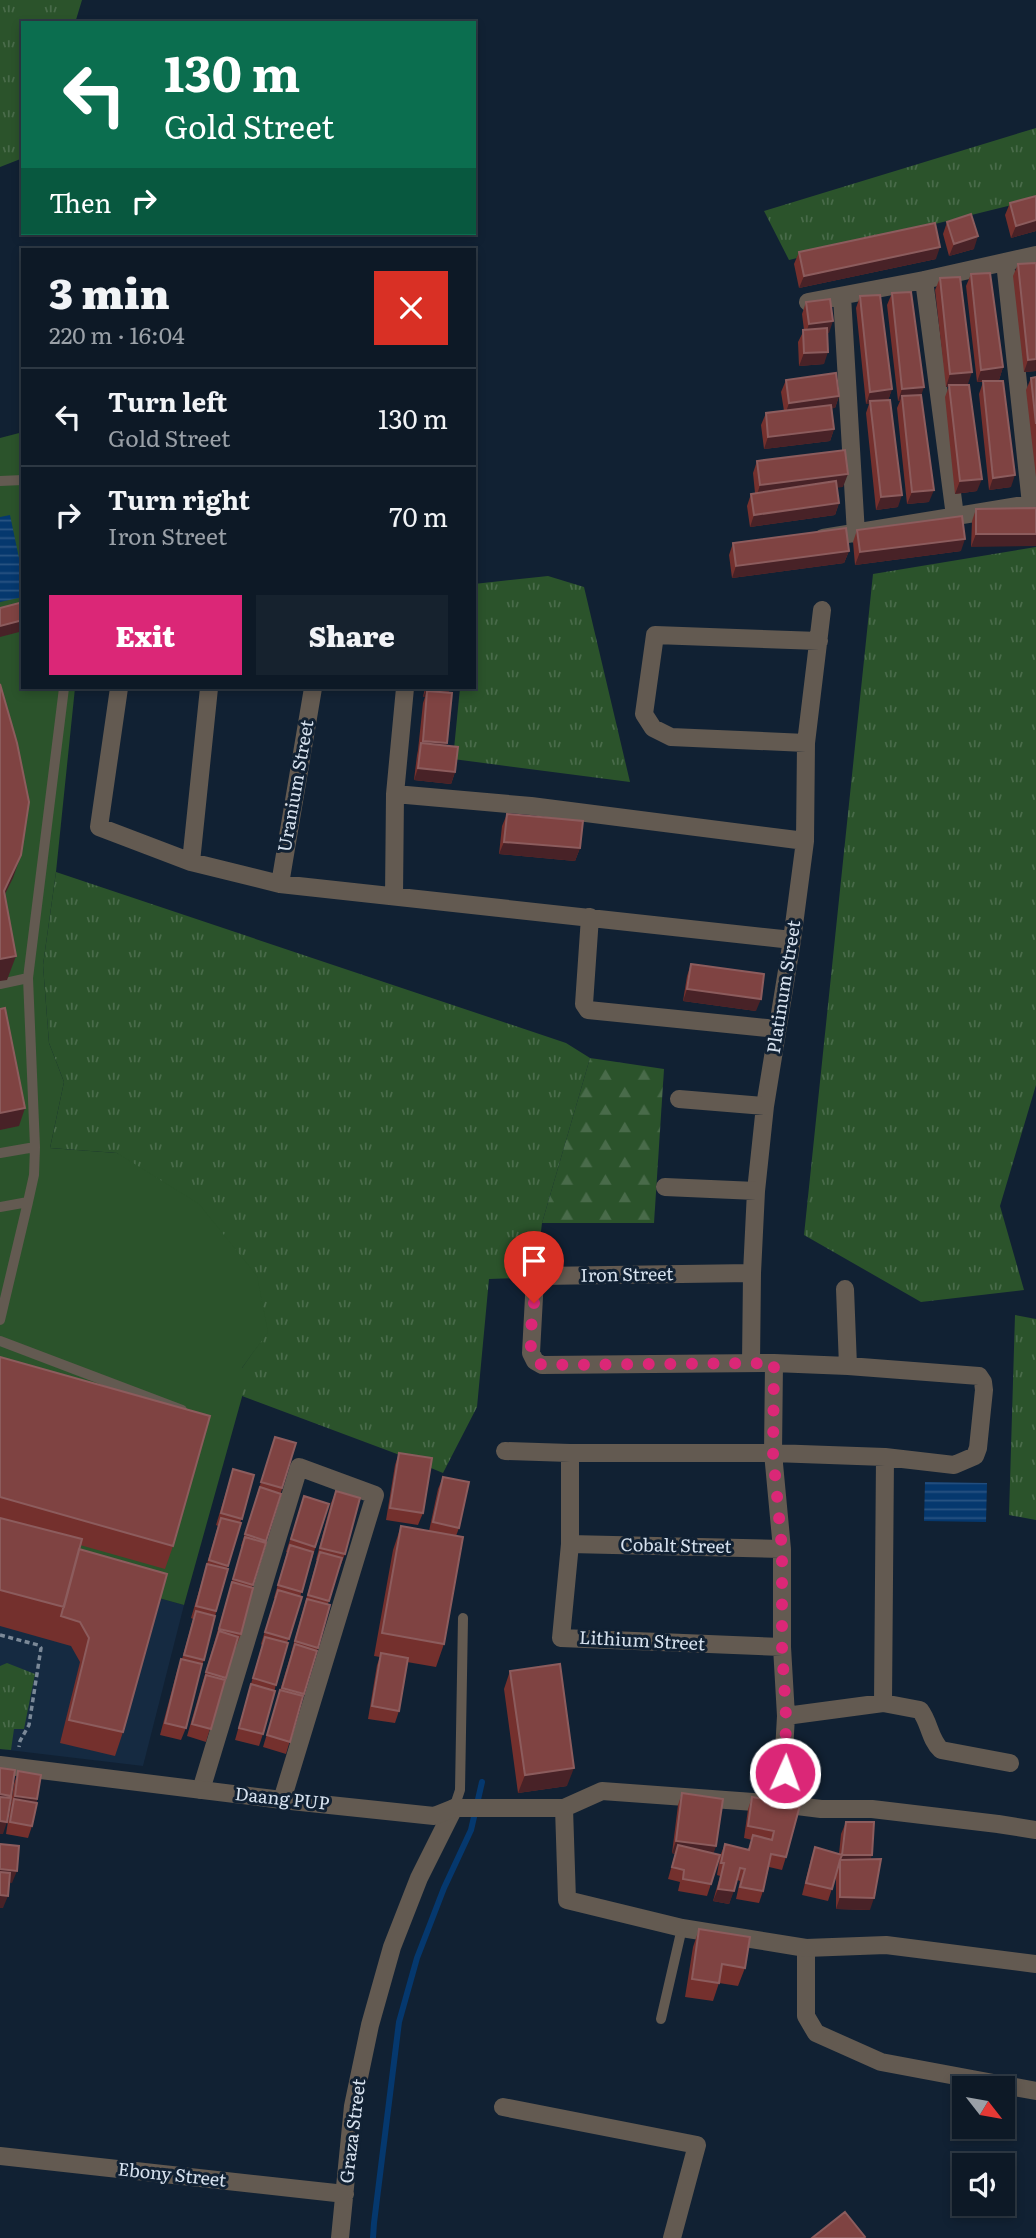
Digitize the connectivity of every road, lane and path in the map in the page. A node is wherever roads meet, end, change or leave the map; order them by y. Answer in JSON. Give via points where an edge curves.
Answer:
{"nodes":[{"id":1,"x":1036,"y":255,"type":"edge"},
{"id":2,"x":1005,"y":262,"type":"junction"},
{"id":3,"x":925,"y":280,"type":"junction"},
{"id":4,"x":842,"y":296,"type":"junction"},
{"id":5,"x":808,"y":302,"type":"edge"},
{"id":6,"x":21,"y":480,"type":"edge"},
{"id":7,"x":0,"y":481,"type":"edge"},
{"id":8,"x":1033,"y":503,"type":"edge"},
{"id":9,"x":955,"y":516,"type":"junction"},
{"id":10,"x":856,"y":534,"type":"junction"},
{"id":11,"x":805,"y":541,"type":"edge"},
{"id":12,"x":822,"y":610,"type":"dead end"},
{"id":13,"x":819,"y":640,"type":"junction"},
{"id":14,"x":64,"y":689,"type":"edge"},
{"id":15,"x":119,"y":689,"type":"edge"},
{"id":16,"x":209,"y":689,"type":"edge"},
{"id":17,"x":313,"y":689,"type":"edge"},
{"id":18,"x":405,"y":689,"type":"edge"},
{"id":19,"x":806,"y":743,"type":"junction"},
{"id":20,"x":395,"y":794,"type":"junction"},
{"id":21,"x":805,"y":841,"type":"junction"},
{"id":22,"x":191,"y":862,"type":"junction"},
{"id":23,"x":279,"y":884,"type":"junction"},
{"id":24,"x":394,"y":896,"type":"junction"},
{"id":25,"x":590,"y":917,"type":"junction"},
{"id":26,"x":792,"y":940,"type":"junction"},
{"id":27,"x":29,"y":978,"type":"junction"},
{"id":28,"x":0,"y":984,"type":"edge"},
{"id":29,"x":777,"y":1029,"type":"junction"},
{"id":30,"x":679,"y":1099,"type":"dead end"},
{"id":31,"x":765,"y":1105,"type":"junction"},
{"id":32,"x":36,"y":1147,"type":"junction"},
{"id":33,"x":0,"y":1153,"type":"edge"},
{"id":34,"x":665,"y":1186,"type":"dead end"},
{"id":35,"x":756,"y":1191,"type":"junction"},
{"id":36,"x":28,"y":1202,"type":"junction"},
{"id":37,"x":0,"y":1207,"type":"edge"},
{"id":38,"x":752,"y":1273,"type":"junction"},
{"id":39,"x":845,"y":1289,"type":"dead end"},
{"id":40,"x":0,"y":1320,"type":"edge"},
{"id":41,"x":0,"y":1340,"type":"edge"},
{"id":42,"x":751,"y":1363,"type":"junction"},
{"id":43,"x":774,"y":1363,"type":"junction"},
{"id":44,"x":848,"y":1366,"type":"junction"},
{"id":45,"x":192,"y":1413,"type":"edge"},
{"id":46,"x":505,"y":1451,"type":"dead end"},
{"id":47,"x":569,"y":1453,"type":"junction"},
{"id":48,"x":773,"y":1453,"type":"junction"},
{"id":49,"x":885,"y":1457,"type":"junction"},
{"id":50,"x":570,"y":1544,"type":"junction"},
{"id":51,"x":782,"y":1549,"type":"junction"},
{"id":52,"x":463,"y":1618,"type":"dead end"},
{"id":53,"x":0,"y":1635,"type":"edge"},
{"id":54,"x":782,"y":1647,"type":"junction"},
{"id":55,"x":883,"y":1703,"type":"junction"},
{"id":56,"x":786,"y":1716,"type":"junction"},
{"id":57,"x":1010,"y":1763,"type":"dead end"},
{"id":58,"x":8,"y":1766,"type":"edge"},
{"id":59,"x":201,"y":1790,"type":"junction"},
{"id":60,"x":282,"y":1800,"type":"junction"},
{"id":61,"x":782,"y":1804,"type":"junction"},
{"id":62,"x":459,"y":1808,"type":"junction"},
{"id":63,"x":564,"y":1808,"type":"junction"},
{"id":64,"x":1036,"y":1830,"type":"edge"},
{"id":65,"x":682,"y":1928,"type":"junction"},
{"id":66,"x":806,"y":1948,"type":"junction"},
{"id":67,"x":1036,"y":1964,"type":"edge"},
{"id":68,"x":661,"y":2019,"type":"dead end"},
{"id":69,"x":1036,"y":2091,"type":"edge"},
{"id":70,"x":503,"y":2107,"type":"dead end"},
{"id":71,"x":0,"y":2156,"type":"edge"},
{"id":72,"x":345,"y":2194,"type":"junction"},
{"id":73,"x":340,"y":2238,"type":"edge"},
{"id":74,"x":672,"y":2238,"type":"edge"}],
"edges":[{"from":1,"to":2,"type":"street"},
{"from":2,"to":3,"type":"street"},
{"from":2,"to":8,"type":"street"},
{"from":3,"to":4,"type":"street"},
{"from":3,"to":9,"type":"street"},
{"from":4,"to":5,"type":"street"},
{"from":4,"to":10,"type":"street"},
{"from":6,"to":7,"type":"lane"},
{"from":8,"to":9,"type":"street"},
{"from":9,"to":10,"type":"street"},
{"from":10,"to":11,"type":"street"},
{"from":12,"to":13,"type":"street","name":"Platinum Street"},
{"from":13,"to":19,"type":"street","name":"Platinum Street"},
{"from":13,"to":19,"type":"street","via":[[655,635],[644,714],[653,728],[671,737]]},
{"from":14,"to":27,"type":"lane"},
{"from":15,"to":22,"type":"street","via":[[99,827]]},
{"from":16,"to":22,"type":"street"},
{"from":17,"to":23,"type":"street","name":"Uranium Street"},
{"from":18,"to":20,"type":"street"},
{"from":19,"to":21,"type":"street","name":"Platinum Street"},
{"from":20,"to":21,"type":"street","via":[[531,806]]},
{"from":20,"to":24,"type":"street"},
{"from":21,"to":26,"type":"street","name":"Platinum Street"},
{"from":22,"to":23,"type":"street"},
{"from":23,"to":24,"type":"street"},
{"from":24,"to":25,"type":"street"},
{"from":25,"to":26,"type":"street"},
{"from":25,"to":29,"type":"street","via":[[587,1010]]},
{"from":26,"to":29,"type":"street","name":"Platinum Street"},
{"from":27,"to":28,"type":"lane"},
{"from":27,"to":32,"type":"lane"},
{"from":29,"to":31,"type":"street","name":"Platinum Street"},
{"from":30,"to":31,"type":"street"},
{"from":31,"to":35,"type":"street","name":"Platinum Street"},
{"from":32,"to":33,"type":"lane"},
{"from":32,"to":36,"type":"lane"},
{"from":34,"to":35,"type":"street"},
{"from":35,"to":38,"type":"street","name":"Platinum Street"},
{"from":36,"to":37,"type":"lane"},
{"from":36,"to":40,"type":"lane"},
{"from":38,"to":42,"type":"street","name":"Platinum Street"},
{"from":38,"to":42,"type":"street","name":"Iron Street","via":[[539,1276],[531,1353],[542,1365]]},
{"from":39,"to":44,"type":"street"},
{"from":41,"to":45,"type":"lane"},
{"from":42,"to":43,"type":"street"},
{"from":43,"to":44,"type":"street"},
{"from":43,"to":48,"type":"street"},
{"from":44,"to":49,"type":"street","via":[[979,1376],[983,1382],[975,1457],[954,1465]]},
{"from":46,"to":47,"type":"street"},
{"from":47,"to":48,"type":"street"},
{"from":47,"to":50,"type":"street","name":"Lithium Street"},
{"from":48,"to":49,"type":"street"},
{"from":48,"to":51,"type":"street"},
{"from":49,"to":55,"type":"street"},
{"from":50,"to":51,"type":"street","name":"Cobalt Street"},
{"from":50,"to":54,"type":"street","name":"Lithium Street","via":[[561,1638]]},
{"from":51,"to":54,"type":"street"},
{"from":52,"to":62,"type":"lane"},
{"from":53,"to":58,"type":"path","via":[[38,1646],[42,1653],[29,1725]]},
{"from":54,"to":56,"type":"street"},
{"from":55,"to":56,"type":"street"},
{"from":55,"to":57,"type":"street","via":[[920,1710],[941,1750]]},
{"from":56,"to":61,"type":"street"},
{"from":58,"to":59,"type":"street","name":"Daang PUP"},
{"from":59,"to":60,"type":"street","name":"Daang PUP"},
{"from":59,"to":60,"type":"street","via":[[299,1467],[375,1495]]},
{"from":60,"to":62,"type":"street","name":"Daang PUP","via":[[434,1816]]},
{"from":61,"to":63,"type":"street","via":[[602,1791]]},
{"from":61,"to":64,"type":"street","via":[[872,1809]]},
{"from":62,"to":63,"type":"street","name":"Daang PUP"},
{"from":62,"to":72,"type":"street","name":"Graza Street","via":[[419,1878],[392,1947],[353,2106]]},
{"from":63,"to":65,"type":"street","via":[[567,1900]]},
{"from":65,"to":66,"type":"street"},
{"from":65,"to":68,"type":"lane"},
{"from":66,"to":67,"type":"street","via":[[886,1945]]},
{"from":66,"to":69,"type":"street","via":[[806,2016],[816,2033],[881,2063]]},
{"from":70,"to":74,"type":"street","via":[[697,2145]]},
{"from":71,"to":72,"type":"street","name":"Ebony Street"},
{"from":72,"to":73,"type":"street","name":"Graza Street"}]}
